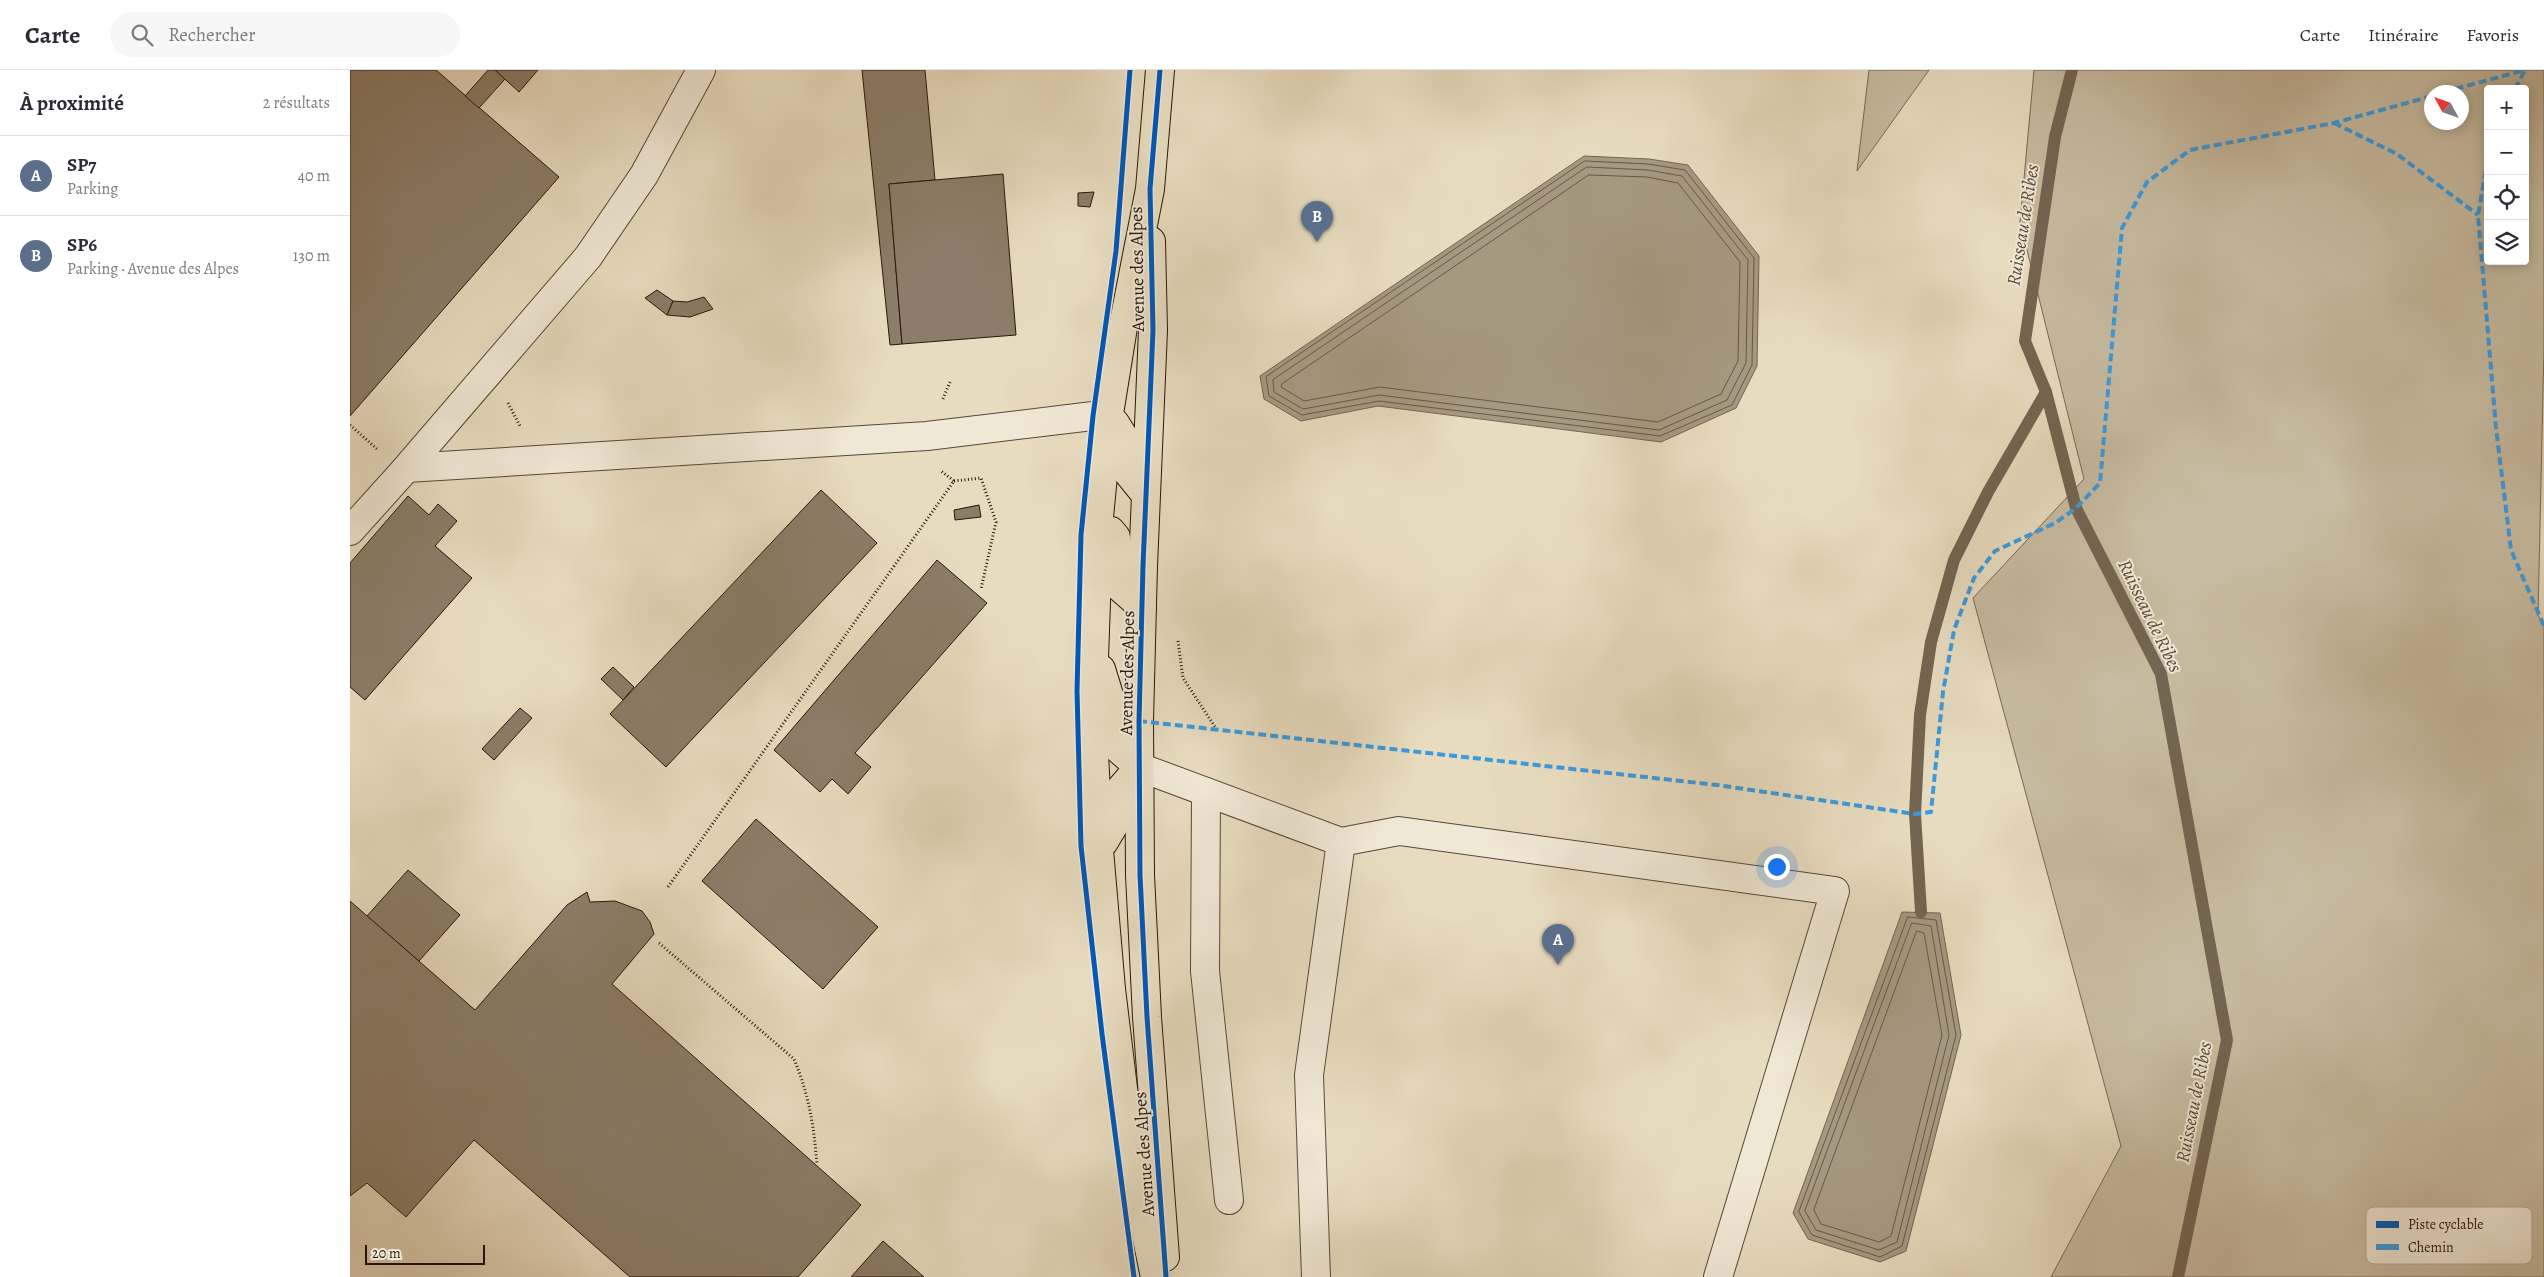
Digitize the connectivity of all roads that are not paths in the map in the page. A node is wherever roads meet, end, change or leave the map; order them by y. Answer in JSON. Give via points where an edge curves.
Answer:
{"nodes":[{"id":1,"x":701,"y":70,"type":"edge"},
{"id":2,"x":1160,"y":70,"type":"edge"},
{"id":3,"x":1150,"y":189,"type":"junction"},
{"id":4,"x":1109,"y":414,"type":"junction"},
{"id":5,"x":407,"y":468,"type":"junction"},
{"id":6,"x":1144,"y":494,"type":"junction"},
{"id":7,"x":1099,"y":517,"type":"junction"},
{"id":8,"x":350,"y":531,"type":"edge"},
{"id":9,"x":1142,"y":607,"type":"junction"},
{"id":10,"x":1094,"y":646,"type":"junction"},
{"id":11,"x":1113,"y":708,"type":"junction"},
{"id":12,"x":1139,"y":721,"type":"junction"},
{"id":13,"x":1140,"y":767,"type":"junction"},
{"id":14,"x":1206,"y":792,"type":"junction"},
{"id":15,"x":1341,"y":842,"type":"junction"},
{"id":16,"x":1099,"y":850,"type":"junction"},
{"id":17,"x":1229,"y":1200,"type":"dead end"},
{"id":18,"x":1155,"y":1277,"type":"edge"},
{"id":19,"x":1166,"y":1277,"type":"edge"},
{"id":20,"x":1316,"y":1277,"type":"edge"},
{"id":21,"x":1718,"y":1277,"type":"edge"}],
"edges":[{"from":1,"to":5,"type":"lane","via":[[644,175],[588,257]]},
{"from":2,"to":3,"type":"main road","name":"Avenue des Alpes"},
{"from":3,"to":4,"type":"main road","name":"Avenue des Alpes"},
{"from":3,"to":6,"type":"main road","name":"Avenue des Alpes","via":[[1153,330]]},
{"from":4,"to":5,"type":"lane","via":[[927,436]]},
{"from":4,"to":6,"type":"main road","via":[[1125,439],[1124,468]]},
{"from":4,"to":7,"type":"main road","name":"Avenue des Alpes"},
{"from":5,"to":8,"type":"lane"},
{"from":6,"to":9,"type":"main road","name":"Avenue des Alpes"},
{"from":7,"to":9,"type":"main road","name":"Avenue des Alpes","via":[[1116,537],[1117,585]]},
{"from":7,"to":10,"type":"main road","name":"Avenue des Alpes"},
{"from":9,"to":12,"type":"main road","name":"Avenue des Alpes"},
{"from":10,"to":11,"type":"main road","name":"Avenue des Alpes"},
{"from":10,"to":16,"type":"main road","name":"Avenue des Alpes","via":[[1092,721]]},
{"from":11,"to":12,"type":"main road","name":"Avenue des Alpes"},
{"from":11,"to":13,"type":"main road","name":"Avenue des Alpes","via":[[1117,748]]},
{"from":12,"to":13,"type":"main road","name":"Avenue des Alpes"},
{"from":13,"to":14,"type":"lane"},
{"from":13,"to":16,"type":"main road","via":[[1116,794],[1114,825]]},
{"from":13,"to":19,"type":"main road","name":"Avenue des Alpes","via":[[1140,875],[1147,1017]]},
{"from":14,"to":15,"type":"lane"},
{"from":14,"to":17,"type":"lane","via":[[1205,970]]},
{"from":15,"to":20,"type":"lane","via":[[1309,1075]]},
{"from":15,"to":21,"type":"lane","via":[[1399,831],[1835,891]]},
{"from":16,"to":18,"type":"main road","name":"Avenue des Alpes","via":[[1111,989],[1133,1171]]}]}
